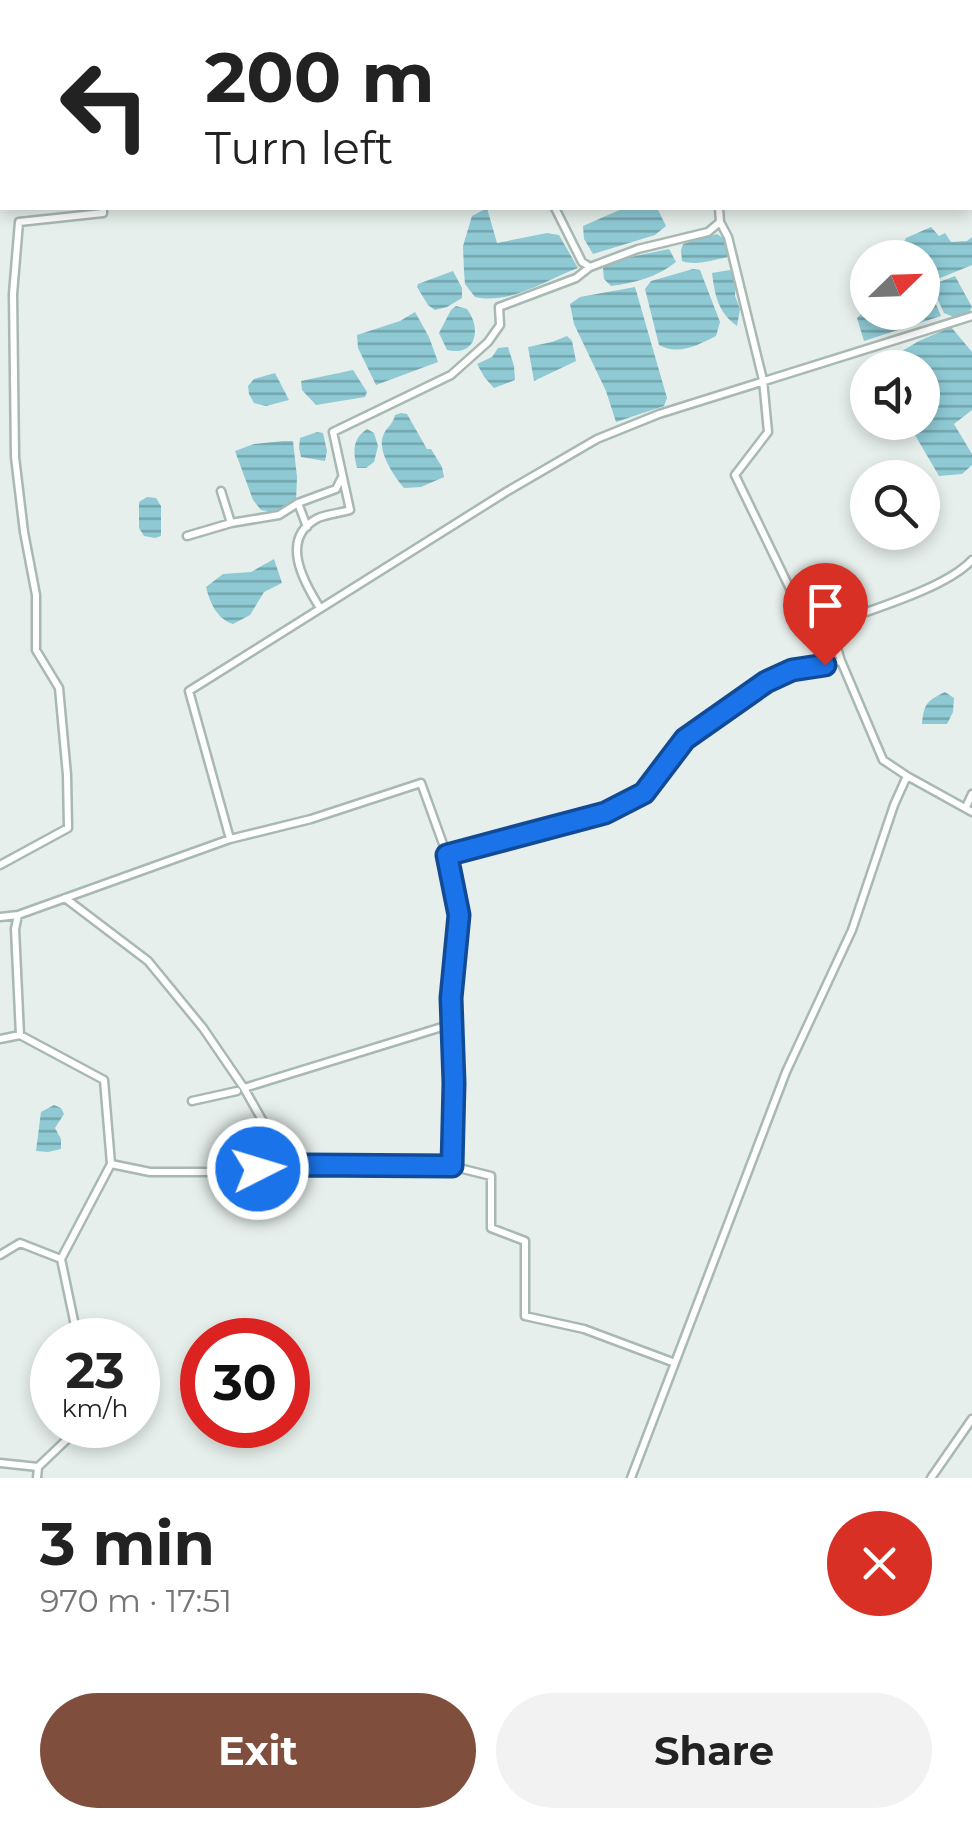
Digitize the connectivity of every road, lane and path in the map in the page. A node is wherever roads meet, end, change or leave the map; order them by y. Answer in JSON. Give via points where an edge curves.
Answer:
{"nodes":[{"id":1,"x":103,"y":210,"type":"edge"},
{"id":2,"x":556,"y":210,"type":"edge"},
{"id":3,"x":719,"y":210,"type":"edge"},
{"id":4,"x":720,"y":222,"type":"junction"},
{"id":5,"x":590,"y":267,"type":"junction"},
{"id":6,"x":972,"y":316,"type":"edge"},
{"id":7,"x":763,"y":380,"type":"junction"},
{"id":8,"x":342,"y":478,"type":"junction"},
{"id":9,"x":220,"y":490,"type":"dead end"},
{"id":10,"x":298,"y":503,"type":"junction"},
{"id":11,"x":231,"y":523,"type":"junction"},
{"id":12,"x":306,"y":527,"type":"junction"},
{"id":13,"x":187,"y":536,"type":"dead end"},
{"id":14,"x":972,"y":560,"type":"edge"},
{"id":15,"x":320,"y":608,"type":"junction"},
{"id":16,"x":830,"y":625,"type":"junction"},
{"id":17,"x":841,"y":660,"type":"junction"},
{"id":18,"x":907,"y":776,"type":"junction"},
{"id":19,"x":972,"y":794,"type":"edge"},
{"id":20,"x":969,"y":810,"type":"edge"},
{"id":21,"x":230,"y":838,"type":"junction"},
{"id":22,"x":447,"y":855,"type":"junction"},
{"id":23,"x":0,"y":866,"type":"edge"},
{"id":24,"x":65,"y":898,"type":"junction"},
{"id":25,"x":18,"y":914,"type":"junction"},
{"id":26,"x":0,"y":918,"type":"edge"},
{"id":27,"x":442,"y":1027,"type":"dead end"},
{"id":28,"x":20,"y":1034,"type":"junction"},
{"id":29,"x":0,"y":1039,"type":"edge"},
{"id":30,"x":240,"y":1089,"type":"junction"},
{"id":31,"x":192,"y":1100,"type":"dead end"},
{"id":32,"x":111,"y":1164,"type":"junction"},
{"id":33,"x":288,"y":1166,"type":"junction"},
{"id":34,"x":452,"y":1166,"type":"junction"},
{"id":35,"x":0,"y":1255,"type":"edge"},
{"id":36,"x":62,"y":1259,"type":"junction"},
{"id":37,"x":74,"y":1318,"type":"edge"},
{"id":38,"x":676,"y":1363,"type":"junction"},
{"id":39,"x":972,"y":1419,"type":"edge"},
{"id":40,"x":58,"y":1448,"type":"edge"},
{"id":41,"x":0,"y":1463,"type":"edge"},
{"id":42,"x":38,"y":1467,"type":"junction"},
{"id":43,"x":37,"y":1478,"type":"edge"},
{"id":44,"x":631,"y":1478,"type":"edge"},
{"id":45,"x":932,"y":1478,"type":"edge"}],
"edges":[{"from":1,"to":23,"type":"street","via":[[19,222],[15,457],[36,594],[36,650],[58,688],[68,828]]},
{"from":2,"to":5,"type":"street"},
{"from":3,"to":4,"type":"street"},
{"from":4,"to":5,"type":"street","via":[[708,232]]},
{"from":4,"to":7,"type":"street"},
{"from":5,"to":8,"type":"street","via":[[499,307],[500,325],[452,375],[332,432]]},
{"from":6,"to":7,"type":"street"},
{"from":7,"to":15,"type":"street","via":[[597,439]]},
{"from":7,"to":16,"type":"street","via":[[768,432],[735,475],[809,628]]},
{"from":8,"to":10,"type":"street","via":[[336,488]]},
{"from":8,"to":12,"type":"street","via":[[350,510]]},
{"from":9,"to":11,"type":"street"},
{"from":10,"to":11,"type":"street","via":[[280,515]]},
{"from":10,"to":12,"type":"street"},
{"from":11,"to":13,"type":"street"},
{"from":12,"to":15,"type":"street","via":[[296,544],[298,568]]},
{"from":14,"to":16,"type":"street","via":[[935,586]]},
{"from":15,"to":21,"type":"street","via":[[189,691]]},
{"from":16,"to":17,"type":"street"},
{"from":17,"to":18,"type":"street","via":[[883,760]]},
{"from":17,"to":22,"type":"street","via":[[766,682],[685,739],[644,793],[605,813]]},
{"from":18,"to":20,"type":"street"},
{"from":18,"to":38,"type":"street","via":[[852,930],[786,1072]]},
{"from":19,"to":20,"type":"street"},
{"from":21,"to":22,"type":"street","via":[[422,784]]},
{"from":21,"to":24,"type":"street"},
{"from":22,"to":34,"type":"street","via":[[459,915],[451,998]]},
{"from":24,"to":25,"type":"street"},
{"from":24,"to":30,"type":"street","via":[[148,961],[203,1028]]},
{"from":25,"to":26,"type":"street"},
{"from":25,"to":28,"type":"street"},
{"from":27,"to":30,"type":"street"},
{"from":28,"to":29,"type":"street"},
{"from":28,"to":32,"type":"street","via":[[104,1080]]},
{"from":30,"to":31,"type":"street"},
{"from":30,"to":33,"type":"street"},
{"from":32,"to":33,"type":"street","via":[[150,1172]]},
{"from":32,"to":36,"type":"street"},
{"from":33,"to":34,"type":"street"},
{"from":34,"to":38,"type":"street","via":[[491,1176],[490,1228],[524,1240],[525,1316],[584,1329]]},
{"from":35,"to":36,"type":"street","via":[[20,1243]]},
{"from":36,"to":37,"type":"street"},
{"from":38,"to":44,"type":"street"},
{"from":39,"to":45,"type":"street"},
{"from":40,"to":42,"type":"street"},
{"from":41,"to":42,"type":"street"},
{"from":42,"to":43,"type":"street"}]}
